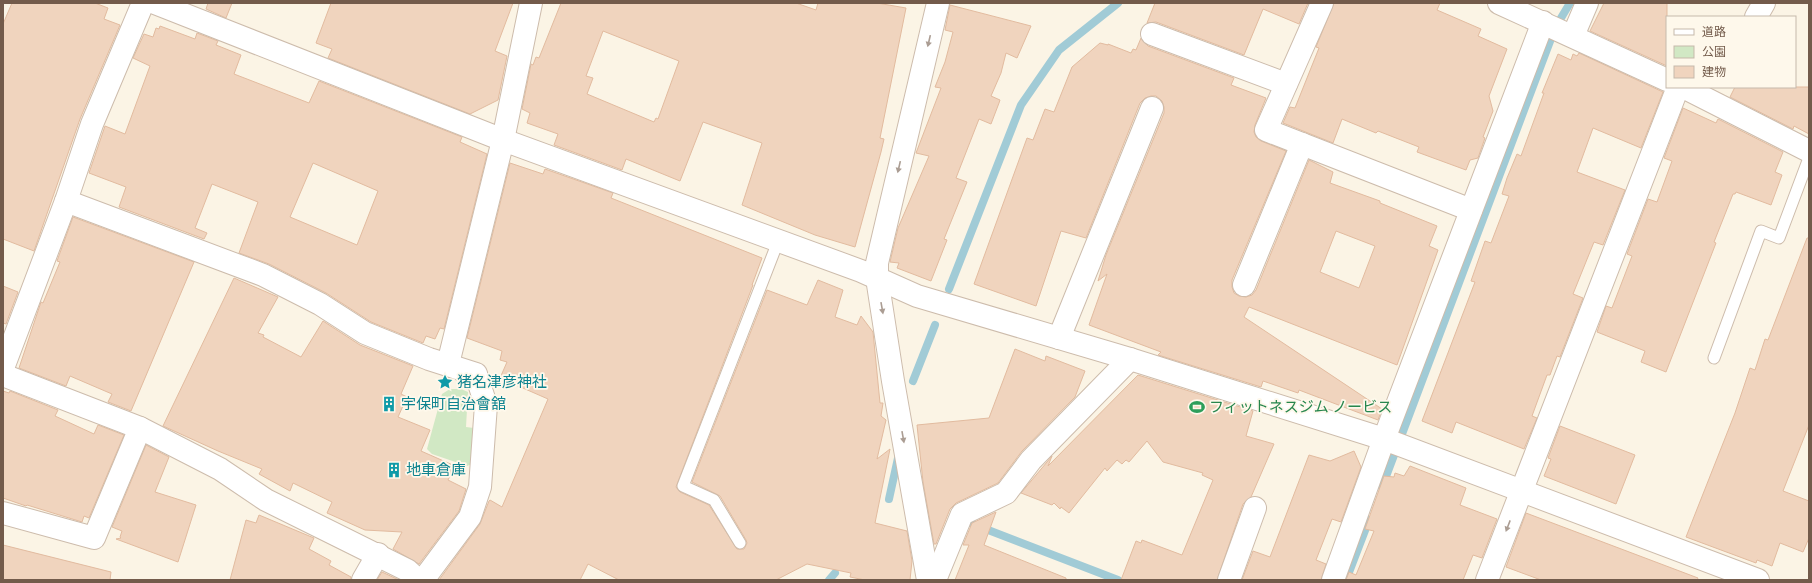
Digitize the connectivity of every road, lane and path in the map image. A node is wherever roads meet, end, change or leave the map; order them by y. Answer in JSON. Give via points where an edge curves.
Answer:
{"nodes":[{"id":1,"x":143,"y":3,"type":"edge"},
{"id":2,"x":155,"y":3,"type":"edge"},
{"id":3,"x":531,"y":3,"type":"edge"},
{"id":4,"x":938,"y":3,"type":"edge"},
{"id":5,"x":1322,"y":3,"type":"edge"},
{"id":6,"x":1499,"y":3,"type":"edge"},
{"id":7,"x":1587,"y":3,"type":"edge"},
{"id":8,"x":1764,"y":3,"type":"edge"},
{"id":9,"x":1757,"y":16,"type":"edge"},
{"id":10,"x":1543,"y":22,"type":"junction"},
{"id":11,"x":1152,"y":34,"type":"dead end"},
{"id":12,"x":1573,"y":36,"type":"junction"},
{"id":13,"x":1666,"y":80,"type":"edge"},
{"id":14,"x":1286,"y":84,"type":"junction"},
{"id":15,"x":1678,"y":88,"type":"edge"},
{"id":16,"x":1688,"y":88,"type":"edge"},
{"id":17,"x":1713,"y":93,"type":"edge"},
{"id":18,"x":1152,"y":108,"type":"dead end"},
{"id":19,"x":503,"y":140,"type":"junction"},
{"id":20,"x":1302,"y":144,"type":"junction"},
{"id":21,"x":1809,"y":151,"type":"edge"},
{"id":22,"x":1809,"y":158,"type":"edge"},
{"id":23,"x":66,"y":201,"type":"junction"},
{"id":24,"x":1471,"y":210,"type":"junction"},
{"id":25,"x":779,"y":239,"type":"junction"},
{"id":26,"x":877,"y":278,"type":"junction"},
{"id":27,"x":1244,"y":285,"type":"dead end"},
{"id":28,"x":1059,"y":338,"type":"junction"},
{"id":29,"x":1714,"y":358,"type":"dead end"},
{"id":30,"x":1130,"y":359,"type":"junction"},
{"id":31,"x":448,"y":364,"type":"junction"},
{"id":32,"x":3,"y":368,"type":"edge"},
{"id":33,"x":3,"y":374,"type":"edge"},
{"id":34,"x":140,"y":428,"type":"junction"},
{"id":35,"x":1384,"y":439,"type":"junction"},
{"id":36,"x":1522,"y":490,"type":"junction"},
{"id":37,"x":1256,"y":508,"type":"dead end"},
{"id":38,"x":3,"y":513,"type":"edge"},
{"id":39,"x":740,"y":543,"type":"dead end"},
{"id":40,"x":378,"y":554,"type":"junction"},
{"id":41,"x":363,"y":580,"type":"edge"},
{"id":42,"x":418,"y":580,"type":"edge"},
{"id":43,"x":423,"y":580,"type":"edge"},
{"id":44,"x":928,"y":580,"type":"edge"},
{"id":45,"x":935,"y":580,"type":"edge"},
{"id":46,"x":1229,"y":580,"type":"edge"},
{"id":47,"x":1333,"y":580,"type":"edge"},
{"id":48,"x":1487,"y":580,"type":"edge"},
{"id":49,"x":1758,"y":580,"type":"edge"}],
"edges":[{"from":1,"to":23,"type":"street","via":[[92,124]]},
{"from":2,"to":19,"type":"street"},
{"from":3,"to":19,"type":"street"},
{"from":4,"to":26,"type":"street","one_way":true,"via":[[877,263]]},
{"from":5,"to":14,"type":"street"},
{"from":6,"to":10,"type":"street"},
{"from":7,"to":12,"type":"street"},
{"from":8,"to":9,"type":"street"},
{"from":10,"to":12,"type":"street"},
{"from":10,"to":24,"type":"street"},
{"from":11,"to":14,"type":"street"},
{"from":12,"to":13,"type":"street"},
{"from":14,"to":20,"type":"street","via":[[1266,130]]},
{"from":15,"to":36,"type":"street"},
{"from":16,"to":17,"type":"street"},
{"from":17,"to":21,"type":"street"},
{"from":18,"to":28,"type":"street"},
{"from":19,"to":25,"type":"street"},
{"from":19,"to":31,"type":"street"},
{"from":20,"to":24,"type":"street"},
{"from":20,"to":27,"type":"street"},
{"from":22,"to":29,"type":"lane","via":[[1779,238],[1761,231]]},
{"from":23,"to":31,"type":"street","via":[[263,275],[320,304],[365,333]]},
{"from":23,"to":32,"type":"street"},
{"from":24,"to":35,"type":"street"},
{"from":25,"to":26,"type":"street"},
{"from":25,"to":39,"type":"lane","via":[[683,486],[714,500]]},
{"from":26,"to":28,"type":"street","via":[[917,296]]},
{"from":26,"to":44,"type":"street","one_way":true},
{"from":28,"to":30,"type":"street"},
{"from":30,"to":35,"type":"street"},
{"from":30,"to":45,"type":"street","via":[[1031,460],[1006,492],[962,514]]},
{"from":31,"to":43,"type":"street","via":[[476,374],[486,405],[480,487],[470,517]]},
{"from":33,"to":34,"type":"street"},
{"from":34,"to":38,"type":"street","via":[[94,538]]},
{"from":34,"to":40,"type":"street","via":[[220,469],[266,500]]},
{"from":35,"to":36,"type":"street"},
{"from":35,"to":47,"type":"street"},
{"from":36,"to":48,"type":"street","one_way":true},
{"from":36,"to":49,"type":"street"},
{"from":37,"to":46,"type":"street"},
{"from":40,"to":41,"type":"street"},
{"from":40,"to":42,"type":"street","via":[[407,570]]}]}
